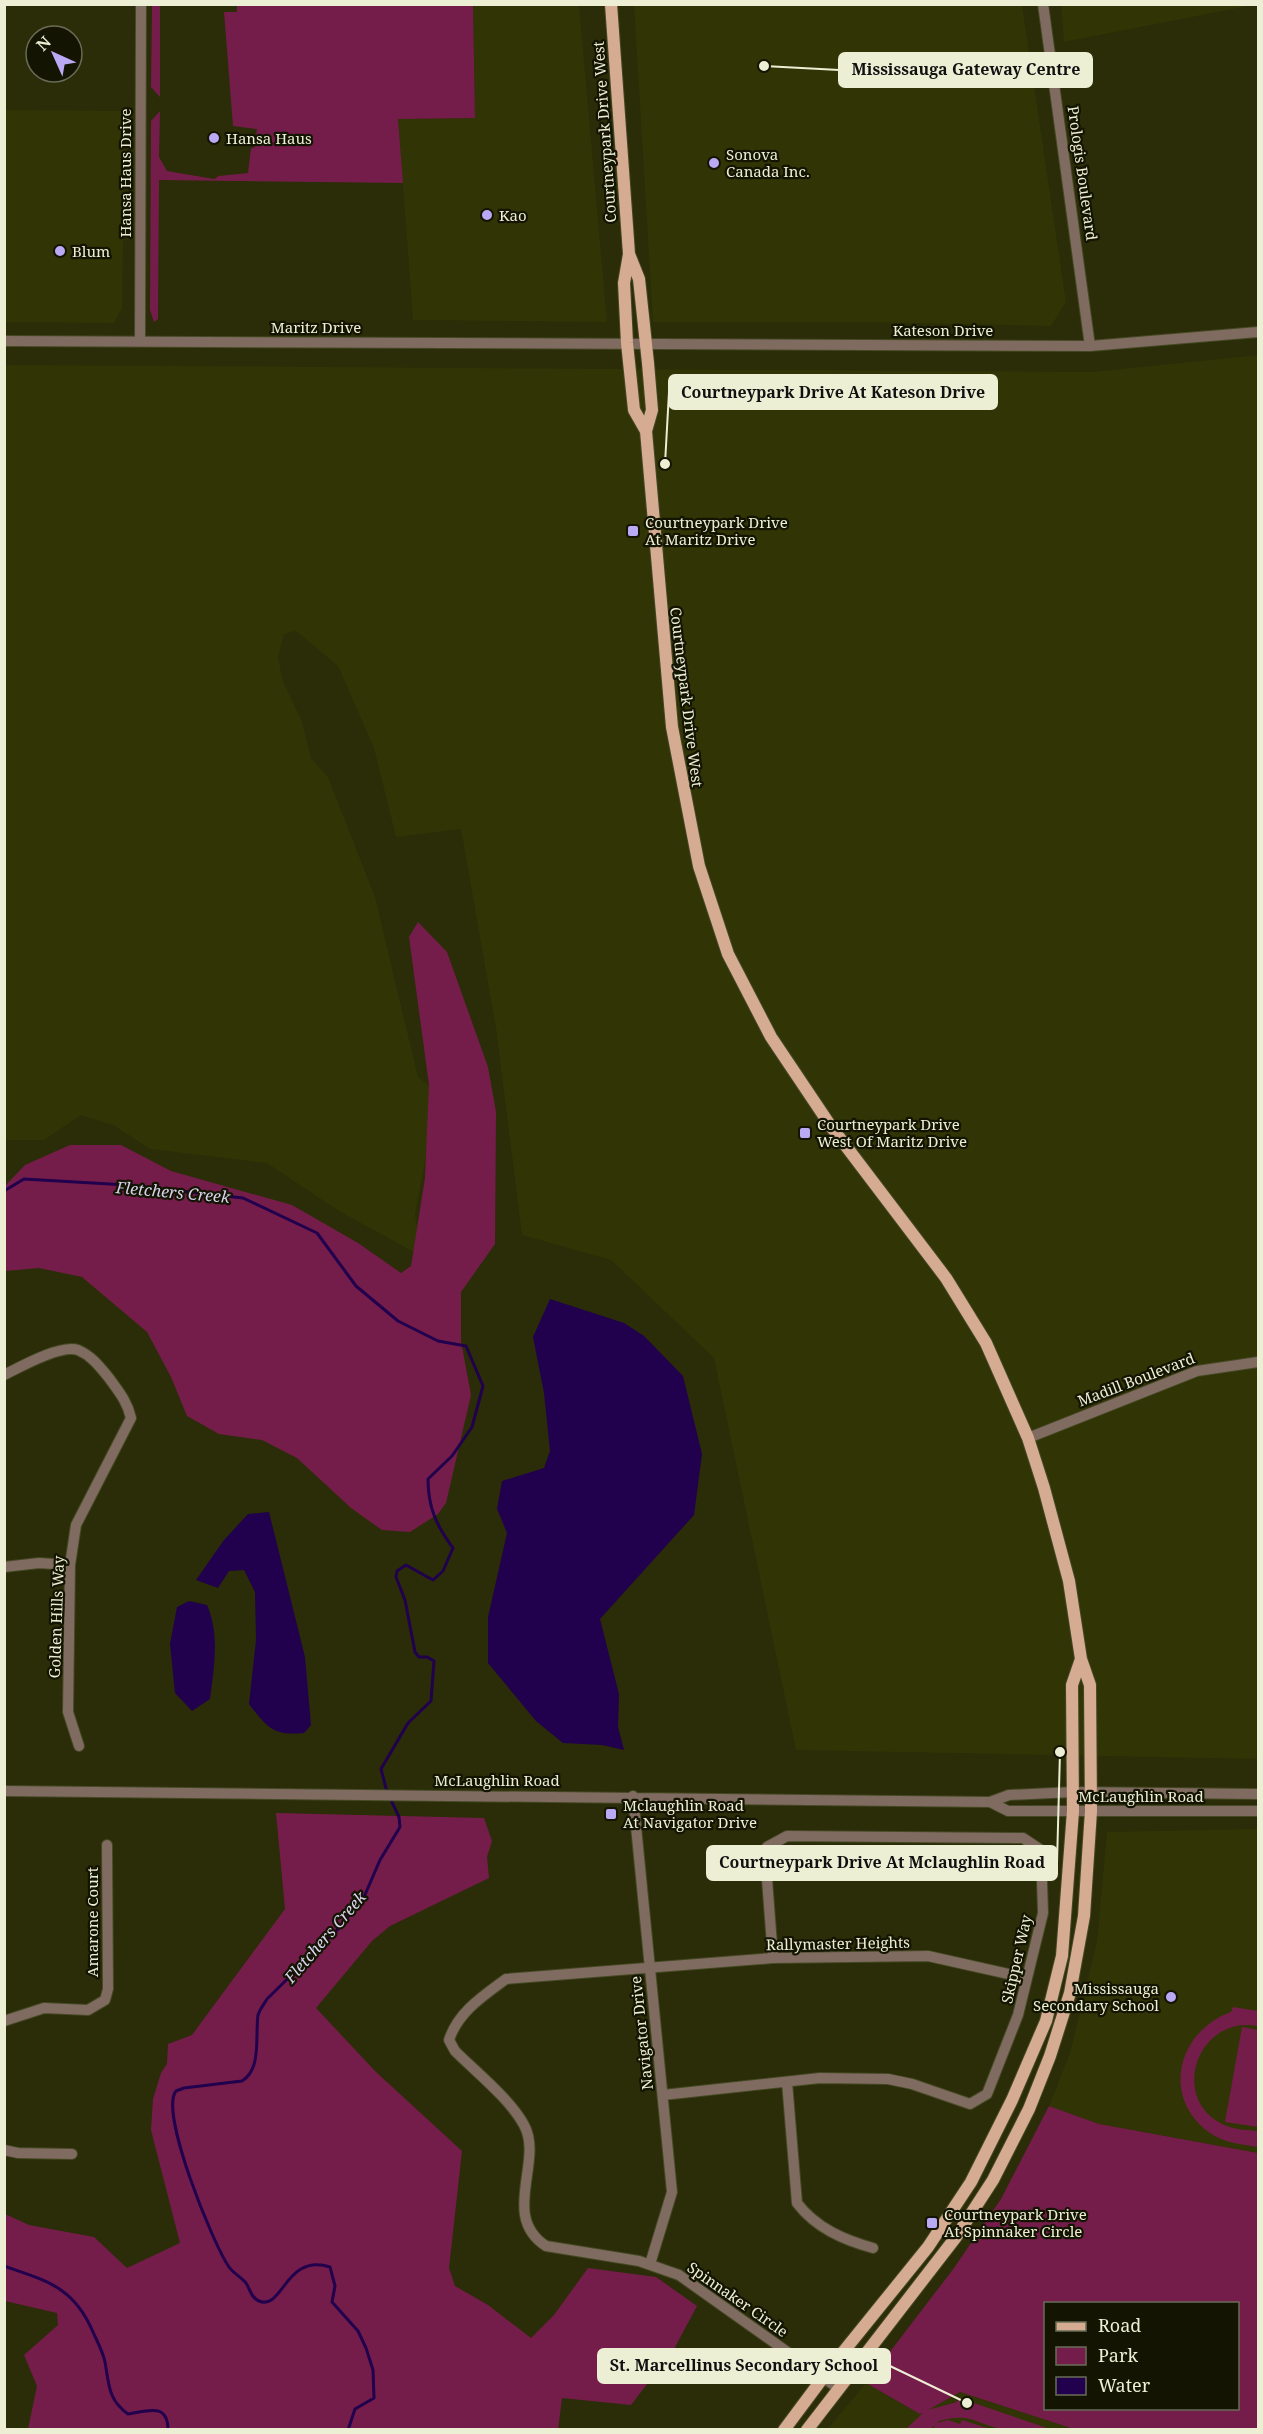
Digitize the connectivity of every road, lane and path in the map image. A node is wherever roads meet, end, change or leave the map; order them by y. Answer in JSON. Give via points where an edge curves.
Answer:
{"nodes":[{"id":1,"x":141,"y":4,"type":"edge"},
{"id":2,"x":1043,"y":4,"type":"edge"},
{"id":3,"x":610,"y":5,"type":"edge"},
{"id":4,"x":629,"y":255,"type":"junction"},
{"id":5,"x":1258,"y":332,"type":"edge"},
{"id":6,"x":4,"y":341,"type":"edge"},
{"id":7,"x":140,"y":341,"type":"junction"},
{"id":8,"x":627,"y":343,"type":"junction"},
{"id":9,"x":646,"y":344,"type":"junction"},
{"id":10,"x":1090,"y":346,"type":"junction"},
{"id":11,"x":646,"y":431,"type":"junction"},
{"id":12,"x":1258,"y":1362,"type":"edge"},
{"id":13,"x":4,"y":1375,"type":"edge"},
{"id":14,"x":1028,"y":1438,"type":"junction"},
{"id":15,"x":70,"y":1565,"type":"junction"},
{"id":16,"x":4,"y":1567,"type":"edge"},
{"id":17,"x":1081,"y":1659,"type":"junction"},
{"id":18,"x":79,"y":1746,"type":"dead end"},
{"id":19,"x":4,"y":1791,"type":"edge"},
{"id":20,"x":1073,"y":1792,"type":"junction"},
{"id":21,"x":1091,"y":1792,"type":"junction"},
{"id":22,"x":1258,"y":1794,"type":"edge"},
{"id":23,"x":633,"y":1796,"type":"junction"},
{"id":24,"x":990,"y":1802,"type":"junction"},
{"id":25,"x":1072,"y":1810,"type":"junction"},
{"id":26,"x":1091,"y":1811,"type":"junction"},
{"id":27,"x":1258,"y":1811,"type":"edge"},
{"id":28,"x":107,"y":1845,"type":"dead end"},
{"id":29,"x":773,"y":1958,"type":"junction"},
{"id":30,"x":649,"y":1969,"type":"junction"},
{"id":31,"x":1026,"y":1978,"type":"junction"},
{"id":32,"x":4,"y":2021,"type":"edge"},
{"id":33,"x":787,"y":2082,"type":"junction"},
{"id":34,"x":663,"y":2095,"type":"junction"},
{"id":35,"x":1012,"y":2100,"type":"junction"},
{"id":36,"x":1029,"y":2109,"type":"junction"},
{"id":37,"x":4,"y":2150,"type":"edge"},
{"id":38,"x":72,"y":2154,"type":"dead end"},
{"id":39,"x":873,"y":2248,"type":"dead end"},
{"id":40,"x":650,"y":2264,"type":"junction"},
{"id":41,"x":823,"y":2376,"type":"junction"},
{"id":42,"x":838,"y":2388,"type":"junction"},
{"id":43,"x":784,"y":2430,"type":"edge"},
{"id":44,"x":807,"y":2430,"type":"edge"}],
"edges":[{"from":1,"to":7,"type":"street","name":"Hansa Haus Drive"},
{"from":2,"to":10,"type":"street","name":"Prologis Boulevard"},
{"from":3,"to":4,"type":"main road","name":"Courtneypark Drive West"},
{"from":4,"to":8,"type":"main road","name":"Courtneypark Drive West","via":[[624,283]]},
{"from":4,"to":9,"type":"main road","name":"Courtneypark Drive West","via":[[639,279]]},
{"from":5,"to":10,"type":"street","name":"Kateson Drive"},
{"from":6,"to":7,"type":"street","name":"Maritz Drive"},
{"from":7,"to":8,"type":"street","name":"Maritz Drive"},
{"from":8,"to":9,"type":"street","name":"Kateson Drive"},
{"from":8,"to":11,"type":"main road","name":"Courtneypark Drive West","via":[[634,410]]},
{"from":9,"to":10,"type":"street","name":"Kateson Drive"},
{"from":9,"to":11,"type":"main road","name":"Courtneypark Drive West","via":[[652,410]]},
{"from":11,"to":14,"type":"main road","name":"Courtneypark Drive West","via":[[672,727],[699,866],[728,954],[771,1037],[830,1125],[946,1278],[986,1343]]},
{"from":12,"to":14,"type":"street","name":"Madill Boulevard","via":[[1197,1371]]},
{"from":13,"to":15,"type":"street","name":"Golden Hills Way","via":[[24,1364],[76,1349],[93,1358],[128,1402],[131,1418],[76,1525]]},
{"from":14,"to":17,"type":"main road","name":"Courtneypark Drive West","via":[[1069,1581]]},
{"from":15,"to":16,"type":"street"},
{"from":15,"to":18,"type":"street","name":"Golden Hills Way","via":[[68,1712]]},
{"from":17,"to":20,"type":"main road","name":"Courtneypark Drive West","via":[[1072,1685]]},
{"from":17,"to":21,"type":"main road","name":"Courtneypark Drive West","via":[[1090,1685]]},
{"from":19,"to":23,"type":"street","name":"McLaughlin Road"},
{"from":20,"to":21,"type":"street","name":"McLaughlin Road"},
{"from":20,"to":24,"type":"street","name":"McLaughlin Road","via":[[1009,1795]]},
{"from":20,"to":25,"type":"main road","name":"Courtneypark Drive West"},
{"from":21,"to":22,"type":"street","name":"McLaughlin Road"},
{"from":21,"to":26,"type":"main road","name":"Courtneypark Drive West"},
{"from":23,"to":24,"type":"street","name":"McLaughlin Road"},
{"from":23,"to":30,"type":"street","name":"Navigator Drive"},
{"from":24,"to":25,"type":"street","name":"McLaughlin Road","via":[[1008,1811]]},
{"from":25,"to":26,"type":"street","name":"McLaughlin Road"},
{"from":25,"to":35,"type":"main road","name":"Courtneypark Drive West","via":[[1062,1956],[1046,2020]]},
{"from":26,"to":27,"type":"street","name":"McLaughlin Road"},
{"from":26,"to":36,"type":"main road","name":"Courtneypark Drive West","via":[[1084,1916],[1070,1993]]},
{"from":28,"to":32,"type":"street","name":"Amarone Court","via":[[105,2000],[88,2010],[44,2008]]},
{"from":29,"to":30,"type":"street","name":"Rallymaster Heights"},
{"from":29,"to":31,"type":"street","name":"Rallymaster Heights","via":[[928,1956]]},
{"from":29,"to":31,"type":"street","name":"Skipper Way","via":[[765,1853],[767,1847],[787,1836],[1023,1838],[1041,1850],[1043,1913]]},
{"from":30,"to":34,"type":"street","name":"Navigator Drive"},
{"from":30,"to":40,"type":"street","name":"Spinnaker Circle","via":[[507,1979],[473,2004],[453,2026],[449,2040],[525,2127],[528,2142],[524,2210],[535,2239],[546,2246]]},
{"from":31,"to":33,"type":"street","name":"Skipper Way","via":[[1007,2045],[987,2094],[976,2103],[962,2103],[888,2079],[819,2078]]},
{"from":33,"to":34,"type":"street","name":"Skipper Way"},
{"from":33,"to":39,"type":"street","via":[[797,2203],[842,2240]]},
{"from":34,"to":40,"type":"street","name":"Navigator Drive","via":[[672,2192]]},
{"from":35,"to":36,"type":"main road"},
{"from":35,"to":41,"type":"main road","name":"Courtneypark Drive West","via":[[975,2174],[944,2224]]},
{"from":36,"to":42,"type":"main road","name":"Courtneypark Drive West","via":[[993,2180],[956,2237]]},
{"from":37,"to":38,"type":"street"},
{"from":40,"to":41,"type":"street","name":"Spinnaker Circle","via":[[679,2275]]},
{"from":41,"to":42,"type":"street","name":"Spinnaker Circle"},
{"from":41,"to":43,"type":"main road","name":"Courtneypark Drive West"},
{"from":42,"to":44,"type":"main road","name":"Courtneypark Drive West"}]}
